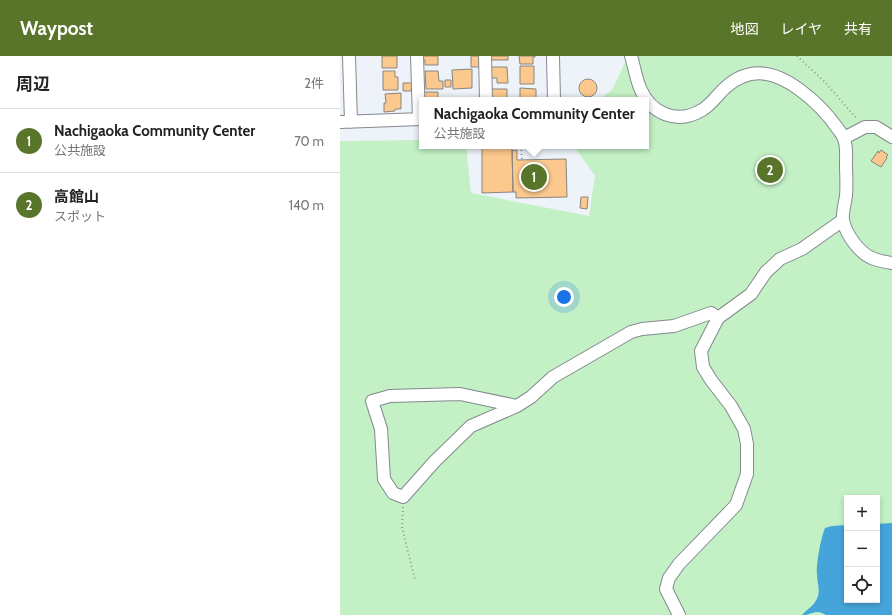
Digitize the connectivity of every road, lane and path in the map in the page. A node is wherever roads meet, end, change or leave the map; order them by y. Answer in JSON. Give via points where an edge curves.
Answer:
{"nodes":[{"id":1,"x":349,"y":56,"type":"edge"},
{"id":2,"x":417,"y":56,"type":"edge"},
{"id":3,"x":485,"y":56,"type":"edge"},
{"id":4,"x":553,"y":56,"type":"edge"},
{"id":5,"x":631,"y":56,"type":"edge"},
{"id":6,"x":797,"y":56,"type":"edge"},
{"id":7,"x":486,"y":97,"type":"edge"},
{"id":8,"x":554,"y":97,"type":"edge"},
{"id":9,"x":645,"y":97,"type":"edge"},
{"id":10,"x":419,"y":98,"type":"edge"},
{"id":11,"x":649,"y":102,"type":"edge"},
{"id":12,"x":419,"y":119,"type":"edge"},
{"id":13,"x":345,"y":122,"type":"edge"},
{"id":14,"x":865,"y":127,"type":"junction"},
{"id":15,"x":892,"y":137,"type":"edge"},
{"id":16,"x":844,"y":138,"type":"junction"},
{"id":17,"x":522,"y":149,"type":"edge"},
{"id":18,"x":522,"y":160,"type":"dead end"},
{"id":19,"x":843,"y":220,"type":"junction"},
{"id":20,"x":892,"y":263,"type":"edge"},
{"id":21,"x":718,"y":318,"type":"junction"},
{"id":22,"x":517,"y":406,"type":"junction"},
{"id":23,"x":403,"y":497,"type":"junction"},
{"id":24,"x":414,"y":580,"type":"dead end"},
{"id":25,"x":679,"y":615,"type":"edge"}],
"edges":[{"from":1,"to":13,"type":"street"},
{"from":2,"to":10,"type":"street"},
{"from":3,"to":7,"type":"street"},
{"from":4,"to":8,"type":"street"},
{"from":5,"to":9,"type":"street"},
{"from":6,"to":14,"type":"path","via":[[825,82]]},
{"from":11,"to":16,"type":"street","via":[[668,116],[679,118],[702,110],[735,80],[764,72],[792,84],[810,97],[826,113]]},
{"from":12,"to":13,"type":"street"},
{"from":14,"to":15,"type":"street","via":[[876,127]]},
{"from":14,"to":16,"type":"street"},
{"from":16,"to":19,"type":"street","via":[[846,187]]},
{"from":17,"to":18,"type":"path"},
{"from":19,"to":20,"type":"street","via":[[852,242],[861,251],[874,259]]},
{"from":19,"to":21,"type":"street","via":[[802,249],[780,259],[766,272],[751,294]]},
{"from":21,"to":22,"type":"street","via":[[711,313],[674,326],[631,332],[553,377]]},
{"from":21,"to":25,"type":"street","via":[[701,351],[703,367],[744,429],[747,474],[736,505],[679,564],[669,578],[666,589]]},
{"from":22,"to":23,"type":"street","via":[[471,426],[435,460]]},
{"from":22,"to":23,"type":"street","via":[[460,394],[390,396],[372,401],[381,429],[384,479],[393,493]]},
{"from":23,"to":24,"type":"path","via":[[402,527]]}]}
